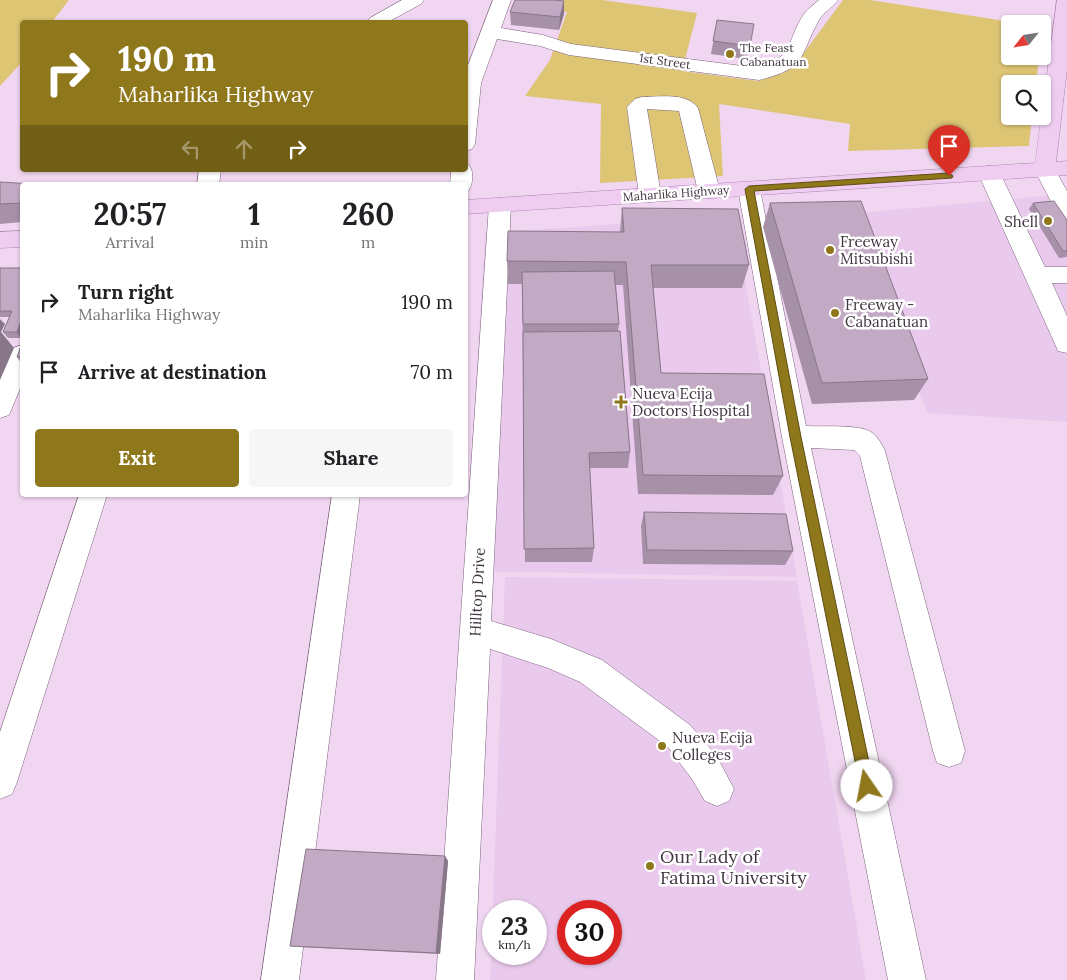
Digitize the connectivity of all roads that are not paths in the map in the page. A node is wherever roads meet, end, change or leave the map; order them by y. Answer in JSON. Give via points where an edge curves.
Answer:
{"nodes":[{"id":1,"x":415,"y":0,"type":"edge"},
{"id":2,"x":502,"y":0,"type":"edge"},
{"id":3,"x":829,"y":0,"type":"edge"},
{"id":4,"x":1066,"y":0,"type":"edge"},
{"id":5,"x":380,"y":20,"type":"edge"},
{"id":6,"x":490,"y":32,"type":"junction"},
{"id":7,"x":468,"y":113,"type":"edge"},
{"id":8,"x":1067,"y":168,"type":"edge"},
{"id":9,"x":1045,"y":169,"type":"junction"},
{"id":10,"x":989,"y":173,"type":"junction"},
{"id":11,"x":749,"y":189,"type":"junction"},
{"id":12,"x":709,"y":191,"type":"junction"},
{"id":13,"x":650,"y":195,"type":"junction"},
{"id":14,"x":500,"y":205,"type":"junction"},
{"id":15,"x":468,"y":207,"type":"edge"},
{"id":16,"x":1067,"y":212,"type":"edge"},
{"id":17,"x":20,"y":239,"type":"edge"},
{"id":18,"x":0,"y":240,"type":"edge"},
{"id":19,"x":1037,"y":275,"type":"junction"},
{"id":20,"x":1067,"y":275,"type":"edge"},
{"id":21,"x":1067,"y":344,"type":"edge"},
{"id":22,"x":20,"y":360,"type":"edge"},
{"id":23,"x":0,"y":408,"type":"edge"},
{"id":24,"x":795,"y":437,"type":"junction"},
{"id":25,"x":92,"y":497,"type":"edge"},
{"id":26,"x":346,"y":497,"type":"edge"},
{"id":27,"x":475,"y":630,"type":"junction"},
{"id":28,"x":949,"y":751,"type":"dead end"},
{"id":29,"x":0,"y":782,"type":"edge"},
{"id":30,"x":717,"y":789,"type":"dead end"},
{"id":31,"x":280,"y":980,"type":"edge"},
{"id":32,"x":454,"y":980,"type":"edge"},
{"id":33,"x":907,"y":980,"type":"edge"}],
"edges":[{"from":1,"to":5,"type":"street"},
{"from":2,"to":6,"type":"street"},
{"from":3,"to":6,"type":"street","name":"1st Street","via":[[812,16],[794,56],[779,68],[759,74],[569,48]]},
{"from":4,"to":9,"type":"main road"},
{"from":6,"to":7,"type":"street","via":[[471,82]]},
{"from":8,"to":9,"type":"main road","name":"Maharlika Highway"},
{"from":9,"to":10,"type":"main road","name":"Maharlika Highway"},
{"from":9,"to":16,"type":"street"},
{"from":10,"to":11,"type":"main road","name":"Maharlika Highway"},
{"from":10,"to":19,"type":"street"},
{"from":11,"to":12,"type":"main road","name":"Maharlika Highway"},
{"from":11,"to":24,"type":"street"},
{"from":12,"to":13,"type":"main road","name":"Maharlika Highway"},
{"from":12,"to":13,"type":"street","via":[[688,108],[682,104],[642,103],[637,107]]},
{"from":13,"to":14,"type":"main road","name":"Maharlika Highway"},
{"from":14,"to":15,"type":"main road","name":"Maharlika Highway"},
{"from":14,"to":27,"type":"street","name":"Hilltop Drive"},
{"from":17,"to":18,"type":"main road"},
{"from":19,"to":20,"type":"street"},
{"from":19,"to":21,"type":"street"},
{"from":22,"to":23,"type":"street"},
{"from":24,"to":28,"type":"street","via":[[860,439],[872,451]]},
{"from":24,"to":33,"type":"street"},
{"from":25,"to":29,"type":"street"},
{"from":26,"to":31,"type":"street"},
{"from":27,"to":30,"type":"street","via":[[551,654],[591,671],[679,736]]},
{"from":27,"to":32,"type":"street","name":"Hilltop Drive"}]}
